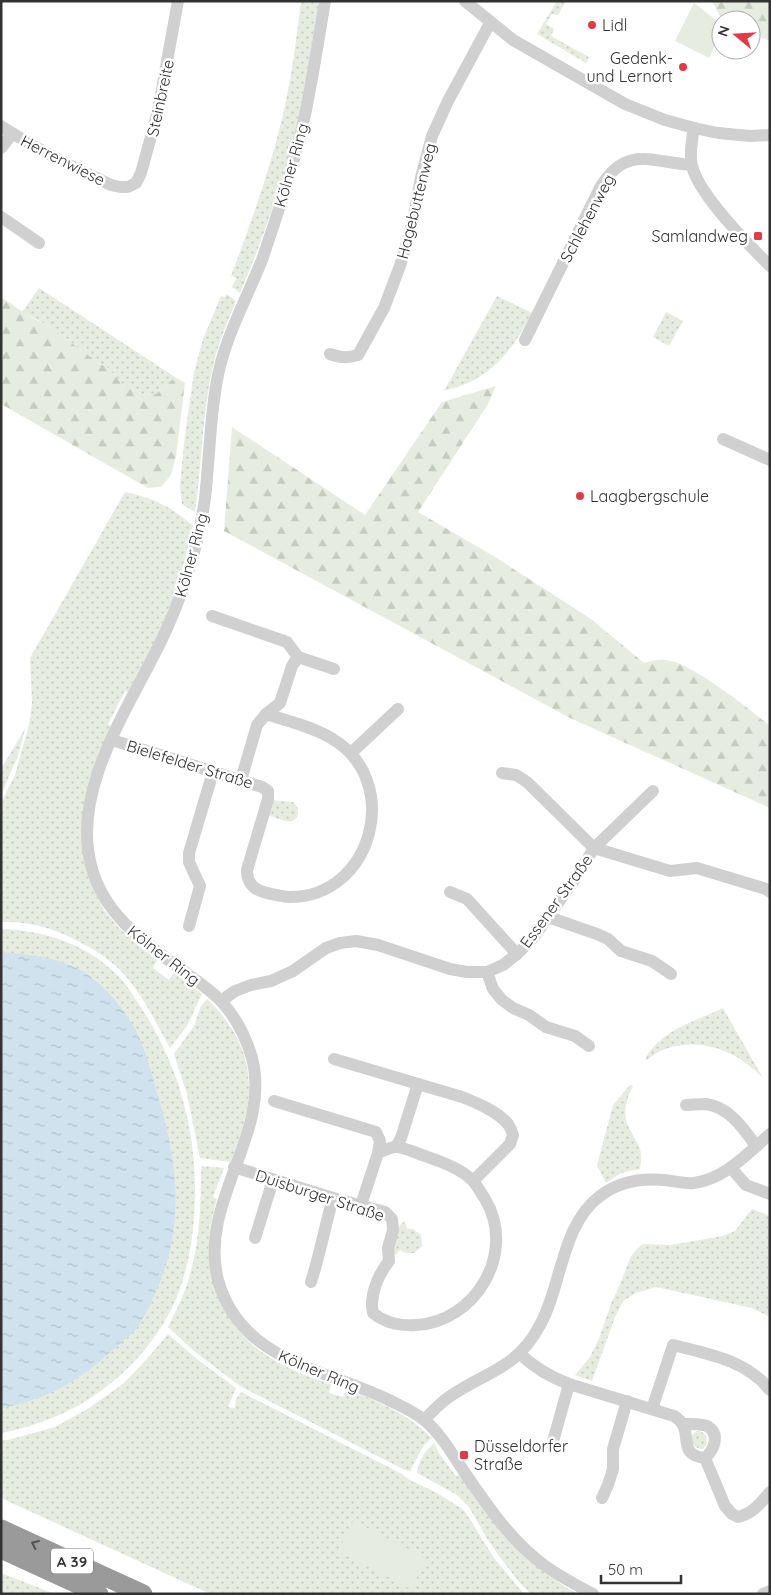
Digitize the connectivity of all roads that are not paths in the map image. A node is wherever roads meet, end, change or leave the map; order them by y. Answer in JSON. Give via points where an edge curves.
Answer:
{"nodes":[{"id":1,"x":178,"y":1,"type":"edge"},
{"id":2,"x":325,"y":1,"type":"edge"},
{"id":3,"x":465,"y":1,"type":"edge"},
{"id":4,"x":490,"y":23,"type":"junction"},
{"id":5,"x":694,"y":128,"type":"junction"},
{"id":6,"x":6,"y":130,"type":"edge"},
{"id":7,"x":770,"y":135,"type":"edge"},
{"id":8,"x":1,"y":148,"type":"edge"},
{"id":9,"x":691,"y":165,"type":"junction"},
{"id":10,"x":128,"y":187,"type":"joint"},
{"id":11,"x":1,"y":217,"type":"edge"},
{"id":12,"x":40,"y":243,"type":"dead end"},
{"id":13,"x":770,"y":266,"type":"edge"},
{"id":14,"x":525,"y":340,"type":"dead end"},
{"id":15,"x":330,"y":354,"type":"dead end"},
{"id":16,"x":723,"y":439,"type":"dead end"},
{"id":17,"x":770,"y":460,"type":"edge"},
{"id":18,"x":212,"y":616,"type":"dead end"},
{"id":19,"x":298,"y":657,"type":"junction"},
{"id":20,"x":334,"y":668,"type":"dead end"},
{"id":21,"x":398,"y":709,"type":"dead end"},
{"id":22,"x":266,"y":714,"type":"junction"},
{"id":23,"x":112,"y":740,"type":"junction"},
{"id":24,"x":351,"y":752,"type":"junction"},
{"id":25,"x":214,"y":772,"type":"junction"},
{"id":26,"x":502,"y":773,"type":"dead end"},
{"id":27,"x":241,"y":780,"type":"junction"},
{"id":28,"x":653,"y":791,"type":"dead end"},
{"id":29,"x":594,"y":848,"type":"junction"},
{"id":30,"x":450,"y":892,"type":"dead end"},
{"id":31,"x":770,"y":892,"type":"edge"},
{"id":32,"x":548,"y":917,"type":"junction"},
{"id":33,"x":189,"y":926,"type":"dead end"},
{"id":34,"x":517,"y":954,"type":"junction"},
{"id":35,"x":487,"y":972,"type":"junction"},
{"id":36,"x":671,"y":974,"type":"dead end"},
{"id":37,"x":221,"y":1001,"type":"junction"},
{"id":38,"x":590,"y":1046,"type":"dead end"},
{"id":39,"x":334,"y":1059,"type":"dead end"},
{"id":40,"x":418,"y":1084,"type":"junction"},
{"id":41,"x":274,"y":1101,"type":"dead end"},
{"id":42,"x":686,"y":1105,"type":"dead end"},
{"id":43,"x":770,"y":1134,"type":"edge"},
{"id":44,"x":396,"y":1146,"type":"junction"},
{"id":45,"x":756,"y":1146,"type":"junction"},
{"id":46,"x":378,"y":1153,"type":"junction"},
{"id":47,"x":234,"y":1167,"type":"junction"},
{"id":48,"x":731,"y":1168,"type":"junction"},
{"id":49,"x":273,"y":1180,"type":"junction"},
{"id":50,"x":473,"y":1181,"type":"junction"},
{"id":51,"x":770,"y":1194,"type":"edge"},
{"id":52,"x":333,"y":1198,"type":"junction"},
{"id":53,"x":361,"y":1205,"type":"junction"},
{"id":54,"x":255,"y":1238,"type":"dead end"},
{"id":55,"x":311,"y":1282,"type":"dead end"},
{"id":56,"x":520,"y":1354,"type":"junction"},
{"id":57,"x":569,"y":1384,"type":"junction"},
{"id":58,"x":770,"y":1390,"type":"edge"},
{"id":59,"x":627,"y":1401,"type":"junction"},
{"id":60,"x":652,"y":1409,"type":"junction"},
{"id":61,"x":424,"y":1420,"type":"junction"},
{"id":62,"x":682,"y":1424,"type":"junction"},
{"id":63,"x":552,"y":1445,"type":"dead end"},
{"id":64,"x":705,"y":1458,"type":"junction"},
{"id":65,"x":770,"y":1492,"type":"edge"},
{"id":66,"x":602,"y":1498,"type":"dead end"},
{"id":67,"x":1,"y":1529,"type":"edge"},
{"id":68,"x":1,"y":1549,"type":"edge"},
{"id":69,"x":770,"y":1591,"type":"edge"},
{"id":70,"x":99,"y":1594,"type":"edge"},
{"id":71,"x":142,"y":1594,"type":"edge"},
{"id":72,"x":593,"y":1594,"type":"edge"},
{"id":73,"x":764,"y":1594,"type":"edge"}],
"edges":[{"from":1,"to":10,"type":"street","name":"Steinbreite","via":[[158,111],[141,173],[136,183]]},
{"from":2,"to":23,"type":"street","name":"Kölner Ring","via":[[295,157],[261,261],[230,332],[220,366],[201,524],[189,571],[166,632]]},
{"from":3,"to":4,"type":"street"},
{"from":4,"to":5,"type":"street","via":[[536,54],[625,104]]},
{"from":4,"to":15,"type":"street","name":"Hagebuttenweg","via":[[432,136],[412,225],[384,308],[358,354],[340,358]]},
{"from":5,"to":7,"type":"street","via":[[750,136]]},
{"from":5,"to":9,"type":"street"},
{"from":6,"to":8,"type":"street"},
{"from":6,"to":10,"type":"street","name":"Herrenwiese","via":[[70,166],[120,187]]},
{"from":9,"to":13,"type":"street","via":[[708,196]]},
{"from":9,"to":14,"type":"street","name":"Schlehenweg","via":[[638,158],[614,168],[601,186]]},
{"from":11,"to":12,"type":"street"},
{"from":16,"to":17,"type":"street"},
{"from":18,"to":19,"type":"street","via":[[287,642]]},
{"from":19,"to":20,"type":"street"},
{"from":19,"to":22,"type":"street","via":[[280,703]]},
{"from":21,"to":24,"type":"street"},
{"from":22,"to":24,"type":"street","via":[[320,732]]},
{"from":22,"to":27,"type":"street","via":[[257,725]]},
{"from":23,"to":25,"type":"street","name":"Bielefelder Straße"},
{"from":23,"to":37,"type":"street","name":"Kölner Ring","via":[[94,788],[87,838],[98,885],[122,922]]},
{"from":24,"to":27,"type":"street","name":"Bielefelder Straße","via":[[362,768],[372,797],[373,817],[369,836],[360,857],[347,873],[334,883],[306,895],[289,897],[261,892],[248,881],[247,870],[268,791]]},
{"from":25,"to":27,"type":"street","name":"Bielefelder Straße"},
{"from":25,"to":33,"type":"street","via":[[189,853],[189,862],[200,886]]},
{"from":26,"to":29,"type":"street","via":[[516,775],[527,782]]},
{"from":28,"to":29,"type":"street","name":"Essener Straße"},
{"from":29,"to":31,"type":"street","via":[[670,871],[697,868]]},
{"from":29,"to":32,"type":"street","name":"Essener Straße"},
{"from":30,"to":34,"type":"street","via":[[467,899]]},
{"from":32,"to":34,"type":"street","name":"Essener Straße"},
{"from":32,"to":36,"type":"street","via":[[608,939],[621,951],[652,961]]},
{"from":34,"to":35,"type":"street","name":"Essener Straße"},
{"from":35,"to":37,"type":"street","name":"Essener Straße","via":[[450,969],[356,941],[326,948],[293,971],[235,991]]},
{"from":35,"to":38,"type":"street","via":[[493,989],[513,1008]]},
{"from":37,"to":47,"type":"street","name":"Kölner Ring","via":[[243,1033],[255,1081],[248,1132]]},
{"from":39,"to":40,"type":"street"},
{"from":40,"to":44,"type":"street"},
{"from":40,"to":50,"type":"street","via":[[478,1104],[508,1124],[513,1134],[510,1144]]},
{"from":41,"to":46,"type":"street","via":[[376,1132],[380,1141]]},
{"from":42,"to":45,"type":"street","via":[[706,1104],[721,1109],[735,1118]]},
{"from":43,"to":45,"type":"street"},
{"from":44,"to":46,"type":"street"},
{"from":44,"to":50,"type":"street","via":[[454,1167]]},
{"from":45,"to":48,"type":"street"},
{"from":46,"to":53,"type":"street"},
{"from":47,"to":49,"type":"street","name":"Duisburger Straße"},
{"from":47,"to":61,"type":"street","name":"Kölner Ring","via":[[216,1224],[215,1253],[221,1288],[242,1325],[265,1347],[289,1361],[375,1393]]},
{"from":48,"to":51,"type":"street","via":[[746,1185]]},
{"from":48,"to":56,"type":"street","via":[[696,1183],[652,1179],[630,1181],[598,1197],[585,1210],[573,1231],[547,1312]]},
{"from":49,"to":52,"type":"street","name":"Duisburger Straße"},
{"from":49,"to":54,"type":"street"},
{"from":50,"to":53,"type":"street","name":"Duisburger Straße","via":[[491,1210],[496,1237],[491,1266],[483,1284],[468,1302],[450,1317],[424,1325],[383,1321],[373,1313],[371,1304],[381,1272],[389,1262],[392,1219],[385,1212]]},
{"from":52,"to":53,"type":"street","name":"Duisburger Straße"},
{"from":52,"to":55,"type":"street"},
{"from":56,"to":57,"type":"street","via":[[536,1368]]},
{"from":56,"to":61,"type":"street","via":[[449,1396]]},
{"from":57,"to":59,"type":"street"},
{"from":57,"to":63,"type":"street"},
{"from":58,"to":60,"type":"street","via":[[764,1382],[737,1364],[673,1345]]},
{"from":59,"to":60,"type":"street"},
{"from":59,"to":66,"type":"street","via":[[613,1449],[613,1469]]},
{"from":60,"to":62,"type":"street","via":[[674,1416]]},
{"from":61,"to":72,"type":"street","name":"Kölner Ring","via":[[515,1540],[540,1563]]},
{"from":62,"to":64,"type":"street","via":[[686,1446],[691,1453]]},
{"from":62,"to":64,"type":"street","via":[[698,1424],[712,1430],[715,1445]]},
{"from":64,"to":65,"type":"street","via":[[732,1514],[738,1517],[748,1515]]},
{"from":71,"to":67,"type":"highway","number":"A 39","one_way":true},
{"from":68,"to":70,"type":"highway","number":"A 39"},
{"from":69,"to":73,"type":"street"}]}
